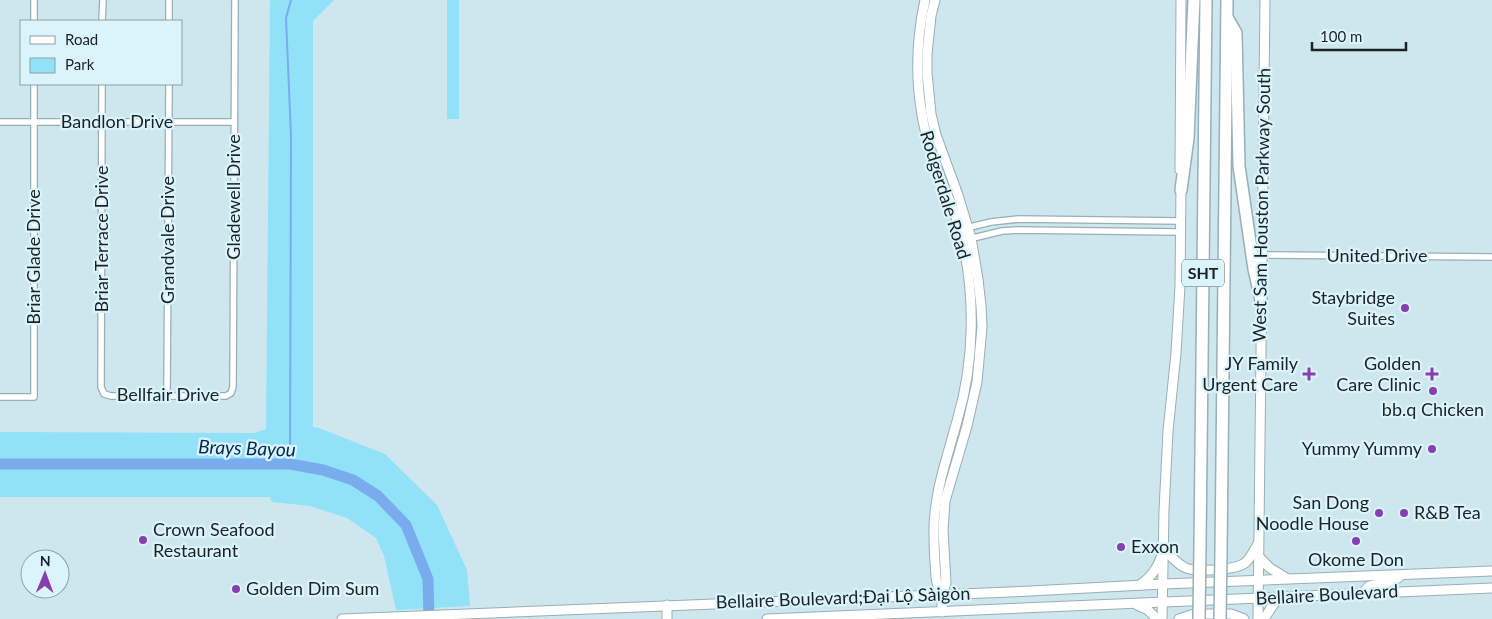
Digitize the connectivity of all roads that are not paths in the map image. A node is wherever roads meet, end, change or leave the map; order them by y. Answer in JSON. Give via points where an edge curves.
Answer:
{"nodes":[{"id":1,"x":34,"y":0,"type":"edge"},
{"id":2,"x":102,"y":0,"type":"edge"},
{"id":3,"x":169,"y":0,"type":"edge"},
{"id":4,"x":234,"y":0,"type":"edge"},
{"id":5,"x":925,"y":0,"type":"edge"},
{"id":6,"x":935,"y":0,"type":"edge"},
{"id":7,"x":1181,"y":0,"type":"edge"},
{"id":8,"x":1194,"y":0,"type":"edge"},
{"id":9,"x":1206,"y":0,"type":"edge"},
{"id":10,"x":1227,"y":0,"type":"edge"},
{"id":11,"x":1265,"y":0,"type":"edge"},
{"id":12,"x":1227,"y":17,"type":"junction"},
{"id":13,"x":34,"y":20,"type":"edge"},
{"id":14,"x":102,"y":20,"type":"edge"},
{"id":15,"x":169,"y":20,"type":"edge"},
{"id":16,"x":917,"y":54,"type":"junction"},
{"id":17,"x":927,"y":54,"type":"junction"},
{"id":18,"x":34,"y":85,"type":"edge"},
{"id":19,"x":102,"y":85,"type":"edge"},
{"id":20,"x":169,"y":85,"type":"edge"},
{"id":21,"x":923,"y":91,"type":"junction"},
{"id":22,"x":0,"y":122,"type":"edge"},
{"id":23,"x":34,"y":122,"type":"junction"},
{"id":24,"x":102,"y":122,"type":"junction"},
{"id":25,"x":168,"y":122,"type":"junction"},
{"id":26,"x":234,"y":122,"type":"junction"},
{"id":27,"x":1181,"y":190,"type":"junction"},
{"id":28,"x":1067,"y":219,"type":"junction"},
{"id":29,"x":1180,"y":221,"type":"junction"},
{"id":30,"x":964,"y":228,"type":"junction"},
{"id":31,"x":1067,"y":230,"type":"junction"},
{"id":32,"x":1180,"y":232,"type":"junction"},
{"id":33,"x":967,"y":240,"type":"junction"},
{"id":34,"x":1262,"y":255,"type":"junction"},
{"id":35,"x":1492,"y":257,"type":"edge"},
{"id":36,"x":1261,"y":300,"type":"junction"},
{"id":37,"x":966,"y":380,"type":"junction"},
{"id":38,"x":977,"y":382,"type":"junction"},
{"id":39,"x":231,"y":393,"type":"joint"},
{"id":40,"x":104,"y":394,"type":"joint"},
{"id":41,"x":167,"y":396,"type":"junction"},
{"id":42,"x":0,"y":397,"type":"edge"},
{"id":43,"x":945,"y":482,"type":"junction"},
{"id":44,"x":1258,"y":544,"type":"junction"},
{"id":45,"x":1164,"y":549,"type":"junction"},
{"id":46,"x":1258,"y":556,"type":"junction"},
{"id":47,"x":1492,"y":571,"type":"edge"},
{"id":48,"x":1402,"y":575,"type":"junction"},
{"id":49,"x":1289,"y":579,"type":"junction"},
{"id":50,"x":1258,"y":580,"type":"junction"},
{"id":51,"x":1492,"y":582,"type":"edge"},
{"id":52,"x":1163,"y":584,"type":"junction"},
{"id":53,"x":1140,"y":585,"type":"junction"},
{"id":54,"x":1492,"y":588,"type":"edge"},
{"id":55,"x":1469,"y":589,"type":"junction"},
{"id":56,"x":942,"y":594,"type":"junction"},
{"id":57,"x":1362,"y":594,"type":"junction"},
{"id":58,"x":1281,"y":597,"type":"junction"},
{"id":59,"x":1258,"y":598,"type":"junction"},
{"id":60,"x":1163,"y":602,"type":"junction"},
{"id":61,"x":1135,"y":604,"type":"junction"},
{"id":62,"x":667,"y":605,"type":"junction"},
{"id":63,"x":942,"y":612,"type":"junction"},
{"id":64,"x":384,"y":618,"type":"edge"},
{"id":65,"x":342,"y":619,"type":"edge"},
{"id":66,"x":668,"y":619,"type":"edge"},
{"id":67,"x":767,"y":619,"type":"edge"},
{"id":68,"x":1157,"y":619,"type":"edge"},
{"id":69,"x":1162,"y":619,"type":"edge"},
{"id":70,"x":1179,"y":619,"type":"edge"},
{"id":71,"x":1199,"y":619,"type":"edge"},
{"id":72,"x":1220,"y":619,"type":"edge"},
{"id":73,"x":1244,"y":619,"type":"edge"},
{"id":74,"x":1258,"y":619,"type":"edge"},
{"id":75,"x":1264,"y":619,"type":"edge"}],
"edges":[{"from":1,"to":13,"type":"street"},
{"from":2,"to":14,"type":"street"},
{"from":3,"to":15,"type":"street"},
{"from":4,"to":26,"type":"street","name":"Gladewell Drive"},
{"from":5,"to":16,"type":"main road","name":"Rodgerdale Road"},
{"from":6,"to":17,"type":"main road","name":"Rodgerdale Road"},
{"from":7,"to":27,"type":"main road"},
{"from":8,"to":27,"type":"highway","via":[[1188,138]]},
{"from":9,"to":71,"type":"highway","number":"SHT","bridge":true},
{"from":10,"to":12,"type":"highway","number":"SHT"},
{"from":11,"to":34,"type":"main road","name":"West Sam Houston Parkway South"},
{"from":12,"to":36,"type":"highway","via":[[1236,33],[1239,166]]},
{"from":12,"to":72,"type":"highway","number":"SHT","bridge":true},
{"from":16,"to":17,"type":"main road"},
{"from":16,"to":21,"type":"main road","name":"Rodgerdale Road"},
{"from":17,"to":21,"type":"main road","name":"Rodgerdale Road"},
{"from":18,"to":23,"type":"street","name":"Briar Glade Drive"},
{"from":19,"to":24,"type":"street","name":"Briar Terrace Drive"},
{"from":20,"to":25,"type":"street","name":"Grandvale Drive"},
{"from":21,"to":30,"type":"main road","name":"Rodgerdale Road"},
{"from":22,"to":23,"type":"street","name":"Bandlon Drive"},
{"from":23,"to":24,"type":"street","name":"Bandlon Drive"},
{"from":23,"to":42,"type":"street","name":"Briar Glade Drive","via":[[34,397]]},
{"from":24,"to":25,"type":"street","name":"Bandlon Drive"},
{"from":24,"to":40,"type":"street","name":"Briar Terrace Drive","via":[[101,387]]},
{"from":25,"to":26,"type":"street","name":"Bandlon Drive"},
{"from":25,"to":41,"type":"street","name":"Grandvale Drive"},
{"from":26,"to":39,"type":"street","name":"Gladewell Drive"},
{"from":27,"to":29,"type":"main road"},
{"from":28,"to":29,"type":"street"},
{"from":28,"to":30,"type":"street","via":[[1009,219]]},
{"from":28,"to":31,"type":"street"},
{"from":29,"to":32,"type":"main road"},
{"from":30,"to":33,"type":"main road","name":"Rodgerdale Road"},
{"from":31,"to":32,"type":"street"},
{"from":31,"to":33,"type":"street","via":[[1010,230]]},
{"from":32,"to":45,"type":"main road","via":[[1180,286],[1168,431]]},
{"from":33,"to":37,"type":"main road","name":"Rodgerdale Road","via":[[971,341]]},
{"from":33,"to":38,"type":"main road","name":"Rodgerdale Road","via":[[981,306]]},
{"from":34,"to":35,"type":"street","name":"United Drive"},
{"from":34,"to":36,"type":"main road","name":"West Sam Houston Parkway South"},
{"from":36,"to":44,"type":"main road","name":"West Sam Houston Parkway South"},
{"from":37,"to":38,"type":"main road"},
{"from":37,"to":43,"type":"main road","name":"Rodgerdale Road"},
{"from":38,"to":43,"type":"main road","name":"Rodgerdale Road","via":[[967,426]]},
{"from":39,"to":41,"type":"street","name":"Bellfair Drive","via":[[226,396]]},
{"from":40,"to":41,"type":"street","name":"Bellfair Drive"},
{"from":43,"to":56,"type":"main road","name":"Rodgerdale Road","via":[[946,583]]},
{"from":44,"to":45,"type":"main road","via":[[1245,563],[1225,569],[1185,568]]},
{"from":44,"to":46,"type":"main road","name":"West Sam Houston Parkway South"},
{"from":45,"to":52,"type":"main road"},
{"from":45,"to":53,"type":"main road","via":[[1157,569]]},
{"from":46,"to":49,"type":"main road"},
{"from":46,"to":50,"type":"main road","name":"West Sam Houston Parkway South"},
{"from":47,"to":48,"type":"main road","name":"Bellaire Boulevard"},
{"from":48,"to":49,"type":"main road","name":"Bellaire Boulevard"},
{"from":48,"to":57,"type":"main road","via":[[1385,584],[1369,586]]},
{"from":49,"to":50,"type":"main road","name":"Bellaire Boulevard"},
{"from":50,"to":52,"type":"main road","name":"Bellaire Boulevard"},
{"from":50,"to":59,"type":"main road","name":"West Sam Houston Parkway South"},
{"from":51,"to":55,"type":"main road","via":[[1482,582]]},
{"from":52,"to":53,"type":"main road","name":"Bellaire Boulevard;Đại Lộ Sàigòn"},
{"from":52,"to":60,"type":"main road"},
{"from":53,"to":56,"type":"main road","name":"Bellaire Boulevard;Đại Lộ Sàigòn"},
{"from":54,"to":55,"type":"main road","name":"Bellaire Boulevard"},
{"from":55,"to":57,"type":"main road","name":"Bellaire Boulevard"},
{"from":56,"to":62,"type":"main road","name":"Bellaire Boulevard;Đại Lộ Sàigòn"},
{"from":56,"to":63,"type":"main road","name":"Rodgerdale Road"},
{"from":57,"to":58,"type":"main road","name":"Bellaire Boulevard"},
{"from":58,"to":59,"type":"main road","name":"Bellaire Boulevard"},
{"from":58,"to":75,"type":"main road"},
{"from":59,"to":60,"type":"main road","name":"Bellaire Boulevard"},
{"from":59,"to":74,"type":"main road","name":"West Sam Houston Parkway South"},
{"from":60,"to":61,"type":"main road","name":"Bellaire Boulevard;Đại Lộ Sàigòn"},
{"from":60,"to":69,"type":"main road"},
{"from":61,"to":63,"type":"main road","name":"Bellaire Boulevard;Đại Lộ Sàigòn"},
{"from":61,"to":68,"type":"main road"},
{"from":62,"to":64,"type":"main road","name":"Bellaire Boulevard;Đại Lộ Sàigòn"},
{"from":62,"to":66,"type":"main road"},
{"from":63,"to":67,"type":"main road","name":"Bellaire Boulevard;Đại Lộ Sàigòn"},
{"from":64,"to":65,"type":"main road","name":"Bellaire Boulevard;Đại Lộ Sàigòn"},
{"from":70,"to":73,"type":"main road","via":[[1194,614],[1231,614]]}]}
